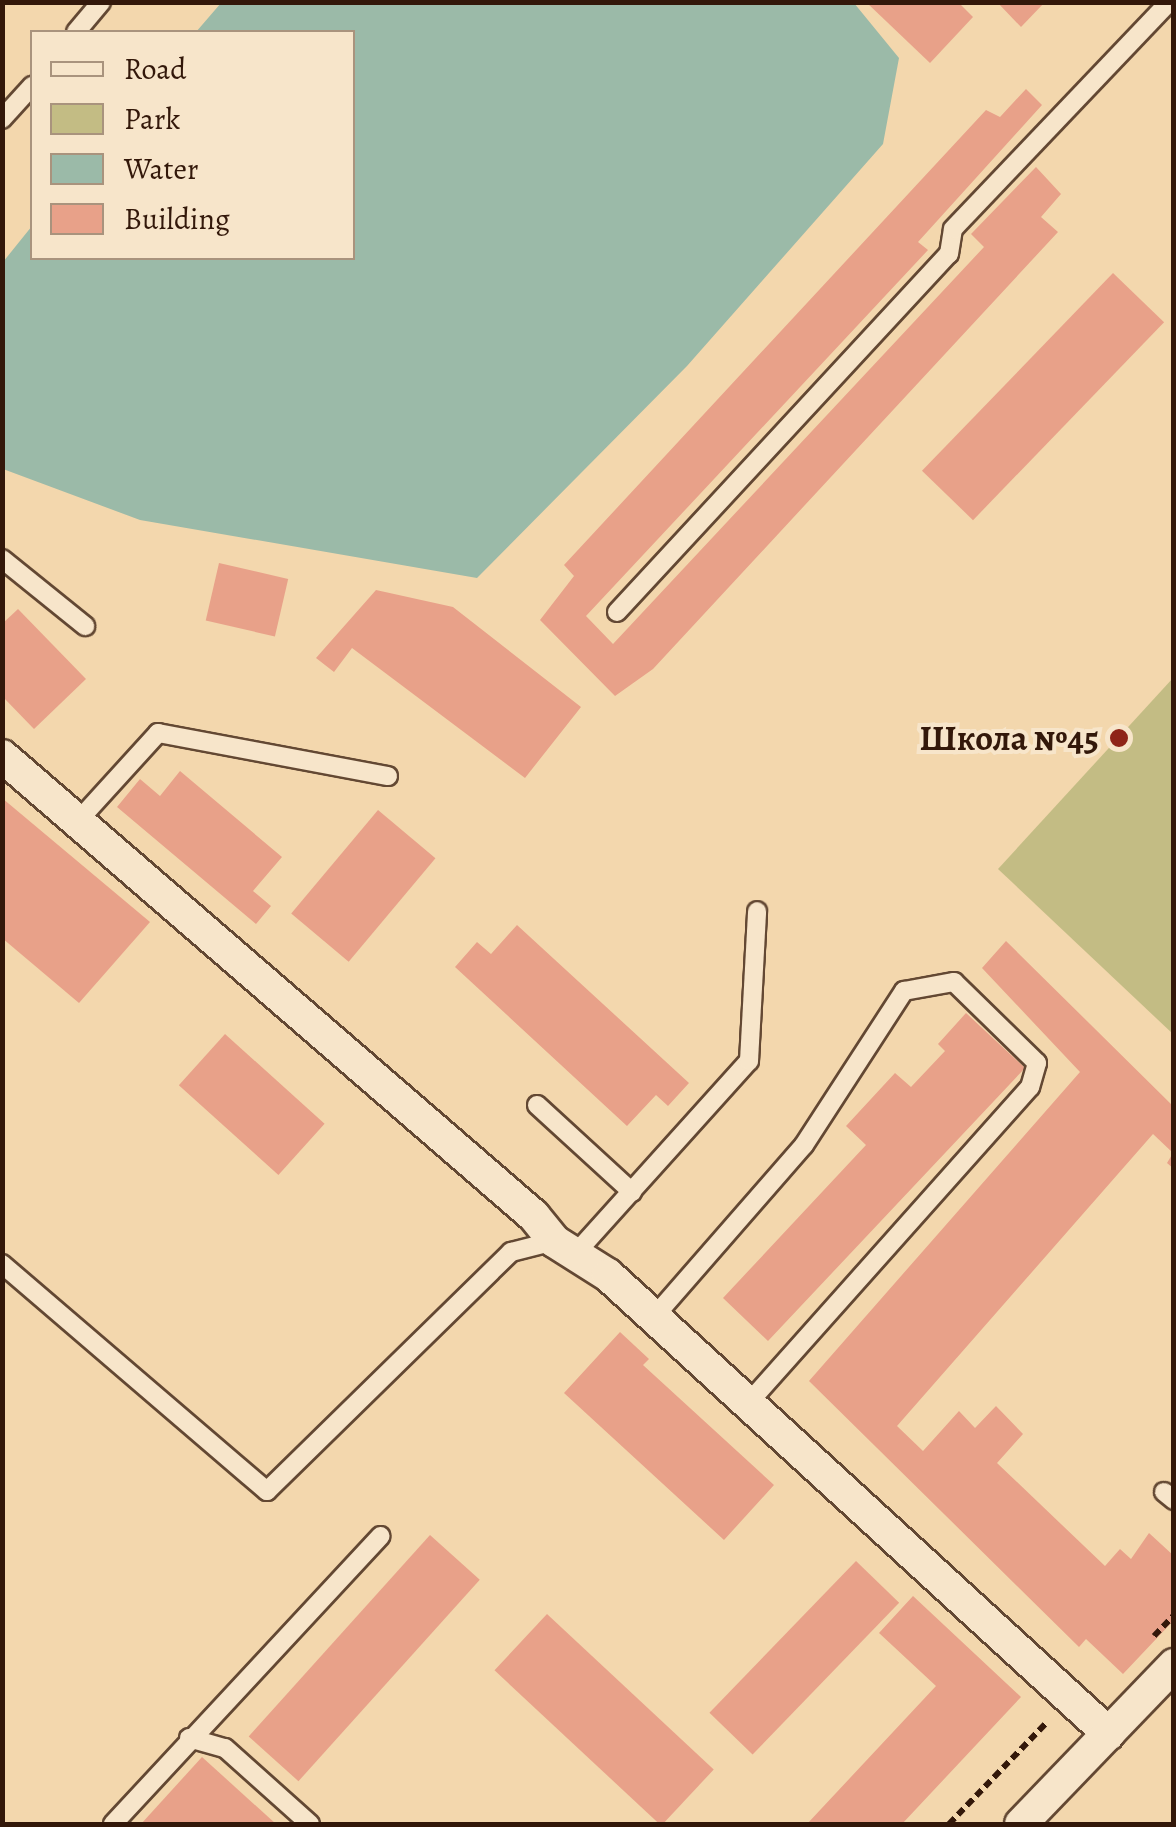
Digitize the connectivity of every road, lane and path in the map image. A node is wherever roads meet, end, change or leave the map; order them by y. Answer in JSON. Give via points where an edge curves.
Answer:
{"nodes":[{"id":1,"x":101,"y":2,"type":"edge"},
{"id":2,"x":1169,"y":2,"type":"edge"},
{"id":3,"x":78,"y":30,"type":"edge"},
{"id":4,"x":30,"y":88,"type":"edge"},
{"id":5,"x":2,"y":119,"type":"edge"},
{"id":6,"x":2,"y":560,"type":"edge"},
{"id":7,"x":618,"y":612,"type":"dead end"},
{"id":8,"x":85,"y":626,"type":"dead end"},
{"id":9,"x":2,"y":756,"type":"edge"},
{"id":10,"x":388,"y":776,"type":"dead end"},
{"id":11,"x":78,"y":821,"type":"junction"},
{"id":12,"x":757,"y":911,"type":"dead end"},
{"id":13,"x":537,"y":1105,"type":"dead end"},
{"id":14,"x":632,"y":1192,"type":"junction"},
{"id":15,"x":565,"y":1247,"type":"junction"},
{"id":16,"x":2,"y":1264,"type":"edge"},
{"id":17,"x":654,"y":1316,"type":"junction"},
{"id":18,"x":748,"y":1404,"type":"junction"},
{"id":19,"x":381,"y":1536,"type":"dead end"},
{"id":20,"x":1174,"y":1665,"type":"edge"},
{"id":21,"x":1109,"y":1734,"type":"junction"},
{"id":22,"x":190,"y":1738,"type":"junction"},
{"id":23,"x":113,"y":1824,"type":"edge"},
{"id":24,"x":310,"y":1824,"type":"edge"},
{"id":25,"x":1021,"y":1824,"type":"edge"}],
"edges":[{"from":1,"to":3,"type":"lane"},
{"from":2,"to":7,"type":"lane","via":[[953,229],[949,254]]},
{"from":4,"to":5,"type":"lane"},
{"from":6,"to":8,"type":"lane"},
{"from":9,"to":11,"type":"street"},
{"from":10,"to":11,"type":"lane","via":[[158,733]]},
{"from":11,"to":15,"type":"street"},
{"from":12,"to":14,"type":"lane","via":[[749,1061]]},
{"from":13,"to":14,"type":"lane"},
{"from":14,"to":15,"type":"lane"},
{"from":15,"to":16,"type":"lane","via":[[511,1252],[267,1491]]},
{"from":15,"to":17,"type":"street"},
{"from":17,"to":18,"type":"street"},
{"from":17,"to":18,"type":"lane","via":[[804,1145],[904,991],[954,982],[1036,1063],[1030,1087]]},
{"from":18,"to":21,"type":"street"},
{"from":19,"to":22,"type":"lane"},
{"from":20,"to":21,"type":"street"},
{"from":21,"to":25,"type":"street"},
{"from":22,"to":23,"type":"lane"},
{"from":22,"to":24,"type":"lane","via":[[225,1748]]}]}
